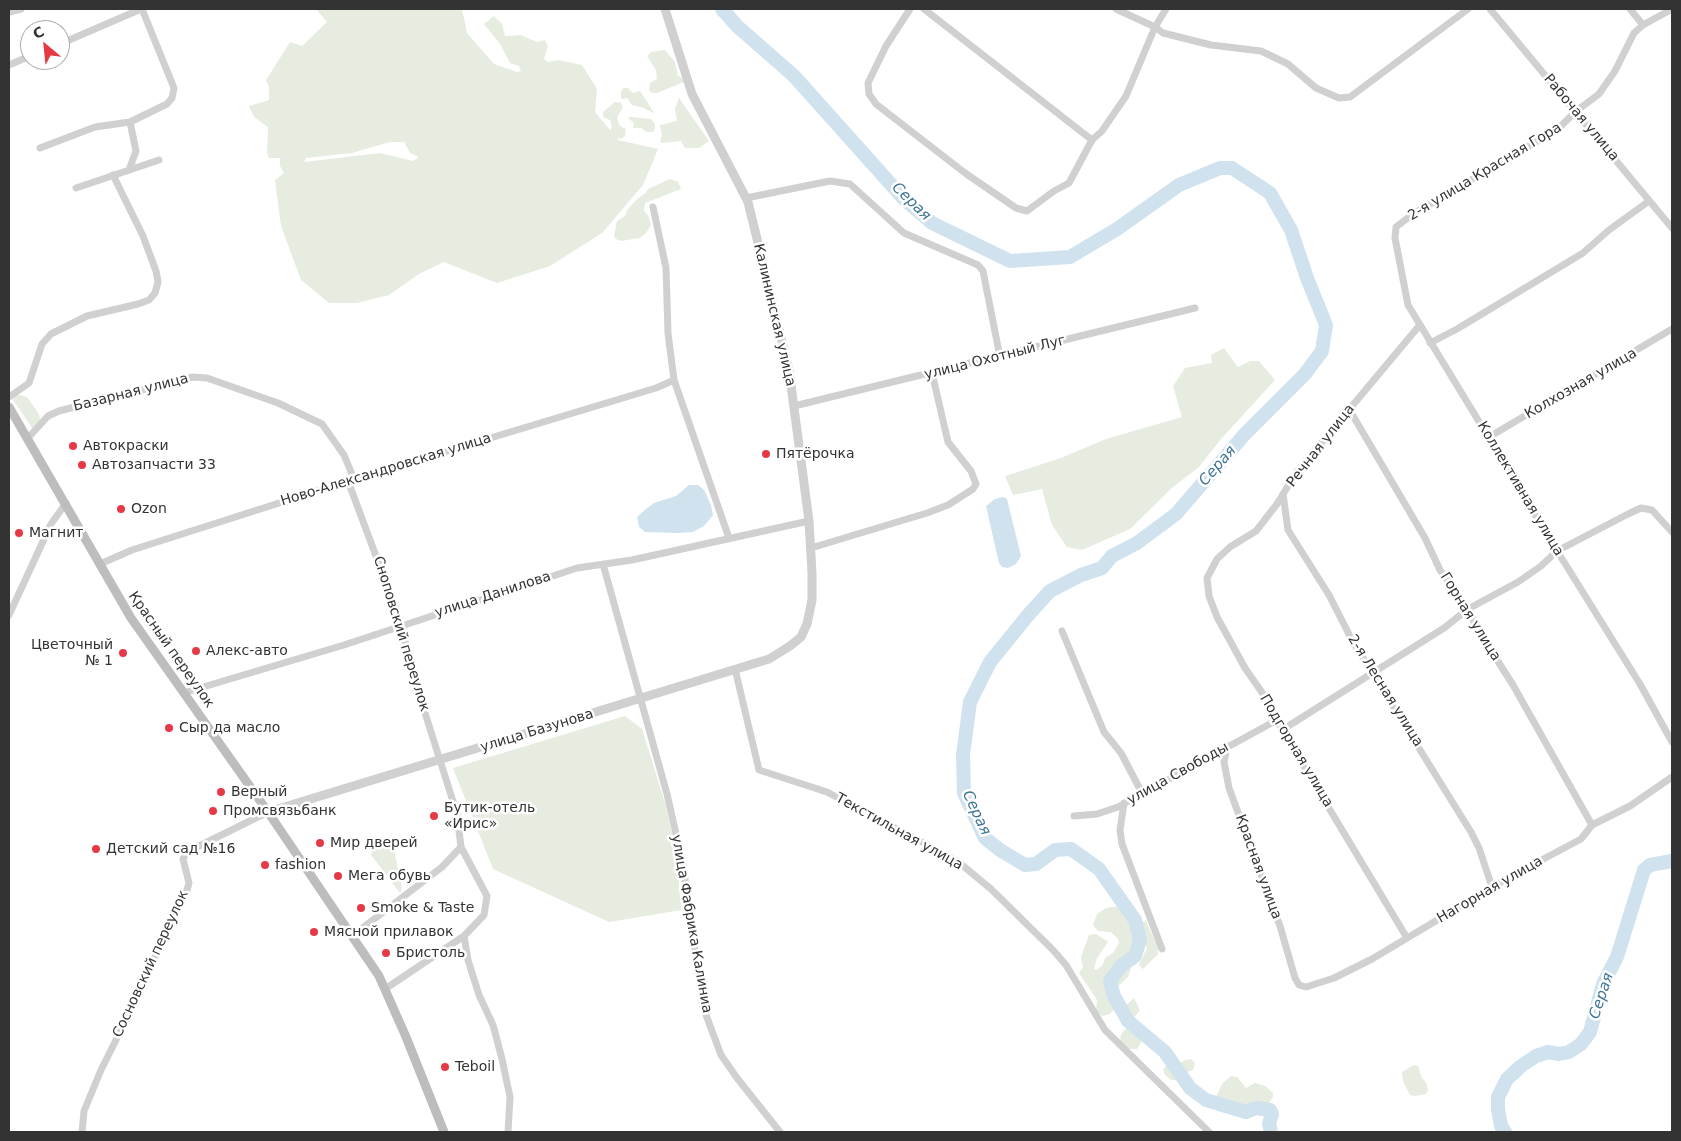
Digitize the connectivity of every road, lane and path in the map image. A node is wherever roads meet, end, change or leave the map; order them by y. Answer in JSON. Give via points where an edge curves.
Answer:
{"nodes":[{"id":1,"x":21,"y":9,"type":"edge"},
{"id":2,"x":142,"y":9,"type":"edge"},
{"id":3,"x":665,"y":9,"type":"edge"},
{"id":4,"x":910,"y":9,"type":"edge"},
{"id":5,"x":924,"y":9,"type":"edge"},
{"id":6,"x":1116,"y":9,"type":"edge"},
{"id":7,"x":1166,"y":9,"type":"edge"},
{"id":8,"x":1468,"y":9,"type":"edge"},
{"id":9,"x":1490,"y":9,"type":"edge"},
{"id":10,"x":1630,"y":9,"type":"edge"},
{"id":11,"x":1672,"y":10,"type":"edge"},
{"id":12,"x":9,"y":12,"type":"edge"},
{"id":13,"x":1643,"y":25,"type":"junction"},
{"id":14,"x":1155,"y":27,"type":"junction"},
{"id":15,"x":70,"y":40,"type":"edge"},
{"id":16,"x":1576,"y":112,"type":"junction"},
{"id":17,"x":130,"y":122,"type":"junction"},
{"id":18,"x":1092,"y":140,"type":"junction"},
{"id":19,"x":40,"y":148,"type":"dead end"},
{"id":20,"x":159,"y":160,"type":"dead end"},
{"id":21,"x":129,"y":170,"type":"junction"},
{"id":22,"x":113,"y":175,"type":"junction"},
{"id":23,"x":76,"y":188,"type":"dead end"},
{"id":24,"x":746,"y":198,"type":"junction"},
{"id":25,"x":1650,"y":201,"type":"junction"},
{"id":26,"x":653,"y":207,"type":"dead end"},
{"id":27,"x":1396,"y":227,"type":"joint"},
{"id":28,"x":1672,"y":228,"type":"edge"},
{"id":29,"x":1195,"y":308,"type":"dead end"},
{"id":30,"x":1419,"y":326,"type":"junction"},
{"id":31,"x":1672,"y":329,"type":"edge"},
{"id":32,"x":1430,"y":343,"type":"junction"},
{"id":33,"x":1000,"y":357,"type":"junction"},
{"id":34,"x":932,"y":373,"type":"junction"},
{"id":35,"x":674,"y":380,"type":"junction"},
{"id":36,"x":9,"y":396,"type":"edge"},
{"id":37,"x":794,"y":406,"type":"junction"},
{"id":38,"x":9,"y":408,"type":"edge"},
{"id":39,"x":1349,"y":409,"type":"junction"},
{"id":40,"x":1489,"y":437,"type":"junction"},
{"id":41,"x":28,"y":438,"type":"junction"},
{"id":42,"x":351,"y":480,"type":"junction"},
{"id":43,"x":1283,"y":494,"type":"junction"},
{"id":44,"x":66,"y":503,"type":"junction"},
{"id":45,"x":809,"y":520,"type":"junction"},
{"id":46,"x":1672,"y":532,"type":"edge"},
{"id":47,"x":729,"y":538,"type":"junction"},
{"id":48,"x":811,"y":548,"type":"junction"},
{"id":49,"x":1556,"y":551,"type":"junction"},
{"id":50,"x":1217,"y":558,"type":"joint"},
{"id":51,"x":100,"y":564,"type":"junction"},
{"id":52,"x":603,"y":564,"type":"junction"},
{"id":53,"x":1468,"y":609,"type":"junction"},
{"id":54,"x":9,"y":615,"type":"edge"},
{"id":55,"x":400,"y":626,"type":"junction"},
{"id":56,"x":1062,"y":631,"type":"dead end"},
{"id":57,"x":801,"y":637,"type":"joint"},
{"id":58,"x":735,"y":669,"type":"junction"},
{"id":59,"x":1374,"y":673,"type":"junction"},
{"id":60,"x":184,"y":693,"type":"junction"},
{"id":61,"x":640,"y":699,"type":"junction"},
{"id":62,"x":1277,"y":720,"type":"junction"},
{"id":63,"x":1282,"y":730,"type":"junction"},
{"id":64,"x":1672,"y":742,"type":"edge"},
{"id":65,"x":1227,"y":747,"type":"junction"},
{"id":66,"x":441,"y":760,"type":"junction"},
{"id":67,"x":1672,"y":777,"type":"edge"},
{"id":68,"x":1142,"y":794,"type":"junction"},
{"id":69,"x":1124,"y":803,"type":"junction"},
{"id":70,"x":268,"y":812,"type":"junction"},
{"id":71,"x":1074,"y":816,"type":"dead end"},
{"id":72,"x":1592,"y":826,"type":"junction"},
{"id":73,"x":461,"y":847,"type":"junction"},
{"id":74,"x":1492,"y":887,"type":"junction"},
{"id":75,"x":352,"y":936,"type":"junction"},
{"id":76,"x":464,"y":936,"type":"junction"},
{"id":77,"x":1407,"y":938,"type":"junction"},
{"id":78,"x":1162,"y":949,"type":"dead end"},
{"id":79,"x":1300,"y":985,"type":"joint"},
{"id":80,"x":385,"y":989,"type":"junction"},
{"id":81,"x":82,"y":1132,"type":"edge"},
{"id":82,"x":444,"y":1132,"type":"edge"},
{"id":83,"x":508,"y":1132,"type":"edge"},
{"id":84,"x":780,"y":1132,"type":"edge"},
{"id":85,"x":1209,"y":1132,"type":"edge"}],
"edges":[{"from":1,"to":12,"type":"street"},
{"from":2,"to":15,"type":"street"},
{"from":2,"to":17,"type":"street","via":[[174,88],[167,104]]},
{"from":3,"to":24,"type":"street","name":"Калининская улица","via":[[692,94]]},
{"from":4,"to":18,"type":"street","via":[[886,46],[868,83],[869,94],[876,104],[965,173],[1016,208],[1027,211],[1069,183]]},
{"from":5,"to":18,"type":"street"},
{"from":6,"to":14,"type":"street"},
{"from":7,"to":14,"type":"street"},
{"from":8,"to":14,"type":"street","via":[[1350,97],[1339,98],[1316,88],[1288,64],[1261,51],[1211,45],[1163,33]]},
{"from":9,"to":16,"type":"street","name":"Рабочая улица"},
{"from":10,"to":13,"type":"street"},
{"from":11,"to":13,"type":"street","name":"2-я улица Красная Гора"},
{"from":13,"to":16,"type":"street","name":"2-я улица Красная Гора","via":[[1634,33],[1599,94]]},
{"from":14,"to":18,"type":"street","via":[[1126,96]]},
{"from":16,"to":25,"type":"street","name":"Рабочая улица"},
{"from":16,"to":27,"type":"street","name":"2-я улица Красная Гора","via":[[1558,129]]},
{"from":17,"to":19,"type":"street","via":[[95,127]]},
{"from":17,"to":21,"type":"street","via":[[136,151]]},
{"from":20,"to":21,"type":"street"},
{"from":21,"to":22,"type":"street"},
{"from":22,"to":23,"type":"street"},
{"from":22,"to":36,"type":"street","via":[[156,271],[158,282],[155,292],[150,300],[87,316],[51,334],[42,344],[28,383]]},
{"from":24,"to":33,"type":"street","via":[[830,181],[850,184],[904,233],[969,260],[983,271]]},
{"from":24,"to":37,"type":"street","name":"Калининская улица","via":[[789,370]]},
{"from":25,"to":28,"type":"street","name":"Рабочая улица"},
{"from":25,"to":32,"type":"street","via":[[1583,253]]},
{"from":26,"to":35,"type":"street","via":[[666,268],[668,333]]},
{"from":27,"to":30,"type":"street","name":"Коллективная улица","via":[[1394,238],[1400,272],[1408,305]]},
{"from":29,"to":33,"type":"street","name":"улица Охотный Луг"},
{"from":30,"to":32,"type":"street","name":"Коллективная улица"},
{"from":30,"to":39,"type":"street","name":"Речная улица"},
{"from":31,"to":40,"type":"street","name":"Колхозная улица"},
{"from":32,"to":40,"type":"street","name":"Коллективная улица"},
{"from":33,"to":34,"type":"street","name":"улица Охотный Луг"},
{"from":34,"to":37,"type":"street","name":"улица Охотный Луг"},
{"from":34,"to":48,"type":"street","via":[[948,442],[971,472],[976,484],[973,489],[948,505],[927,513]]},
{"from":35,"to":42,"type":"street","name":"Ново-Александровская улица"},
{"from":35,"to":47,"type":"street"},
{"from":37,"to":45,"type":"street","name":"Калининская улица"},
{"from":38,"to":41,"type":"main road","name":"Красный переулок"},
{"from":39,"to":43,"type":"street","name":"Речная улица","via":[[1296,473]]},
{"from":39,"to":53,"type":"street","name":"Горная улица","via":[[1425,538],[1440,570]]},
{"from":40,"to":49,"type":"street","name":"Коллективная улица","via":[[1531,503]]},
{"from":41,"to":42,"type":"street","name":"Базарная улица","via":[[58,410],[193,377],[207,378],[322,424],[344,454]]},
{"from":41,"to":44,"type":"main road","name":"Красный переулок"},
{"from":42,"to":51,"type":"street","name":"Ново-Александровская улица","via":[[132,550]]},
{"from":42,"to":55,"type":"street","name":"Сноповский переулок"},
{"from":43,"to":50,"type":"street","name":"Речная улица","via":[[1256,531]]},
{"from":43,"to":59,"type":"street","name":"2-я Лесная улица","via":[[1288,530]]},
{"from":44,"to":51,"type":"main road","name":"Красный переулок"},
{"from":44,"to":54,"type":"street","via":[[51,524]]},
{"from":45,"to":47,"type":"street","name":"улица Данилова"},
{"from":45,"to":48,"type":"street","name":"Калининская улица"},
{"from":46,"to":49,"type":"street","via":[[1652,510],[1641,508]]},
{"from":47,"to":52,"type":"street","name":"улица Данилова"},
{"from":48,"to":57,"type":"street","name":"Калининская улица","via":[[812,600]]},
{"from":49,"to":53,"type":"street","via":[[1518,582]]},
{"from":49,"to":64,"type":"street","name":"Коллективная улица","via":[[1640,684]]},
{"from":50,"to":62,"type":"street","name":"Подгорная улица","via":[[1208,578],[1209,596],[1217,617]]},
{"from":51,"to":60,"type":"main road","name":"Красный переулок","via":[[131,618]]},
{"from":52,"to":55,"type":"street","name":"улица Данилова","via":[[577,568]]},
{"from":52,"to":61,"type":"street","name":"улица Фабрика Калиниа"},
{"from":53,"to":59,"type":"street"},
{"from":53,"to":72,"type":"street","name":"Горная улица"},
{"from":55,"to":60,"type":"street","name":"улица Данилова"},
{"from":55,"to":66,"type":"street","name":"Сноповский переулок"},
{"from":56,"to":68,"type":"street","via":[[1104,732],[1121,752]]},
{"from":57,"to":58,"type":"street","name":"улица Базунова","via":[[769,659]]},
{"from":58,"to":61,"type":"street","name":"улица Базунова"},
{"from":58,"to":85,"type":"street","name":"Текстильная улица","via":[[759,770],[827,792],[956,860],[991,889],[1053,950],[1112,1037]]},
{"from":59,"to":63,"type":"street"},
{"from":59,"to":74,"type":"street","name":"2-я Лесная улица","via":[[1480,848]]},
{"from":60,"to":70,"type":"main road","name":"Красный переулок"},
{"from":61,"to":66,"type":"street","name":"улица Базунова"},
{"from":61,"to":84,"type":"street","name":"улица Фабрика Калиниа","via":[[683,865],[703,1007],[721,1054]]},
{"from":62,"to":63,"type":"street","name":"Подгорная улица"},
{"from":62,"to":65,"type":"street","name":"улица Свободы"},
{"from":63,"to":77,"type":"street","name":"Подгорная улица"},
{"from":65,"to":68,"type":"street","name":"улица Свободы"},
{"from":65,"to":79,"type":"street","name":"Красная улица","via":[[1224,762],[1229,788]]},
{"from":66,"to":70,"type":"street","name":"улица Базунова"},
{"from":66,"to":73,"type":"street","name":"Сноповский переулок","via":[[457,814]]},
{"from":67,"to":72,"type":"street","name":"Нагорная улица","via":[[1630,806]]},
{"from":68,"to":69,"type":"street","name":"улица Свободы"},
{"from":69,"to":71,"type":"street","name":"улица Свободы","via":[[1097,814]]},
{"from":69,"to":78,"type":"street","via":[[1120,830],[1122,844]]},
{"from":70,"to":75,"type":"main road","name":"Красный переулок"},
{"from":70,"to":81,"type":"street","name":"Сосновский переулок","via":[[187,852],[183,859],[187,890],[101,1070],[84,1111]]},
{"from":72,"to":74,"type":"street","name":"Нагорная улица","via":[[1581,839]]},
{"from":73,"to":75,"type":"street","via":[[442,867]]},
{"from":73,"to":76,"type":"street","via":[[487,896],[484,915]]},
{"from":74,"to":77,"type":"street","name":"Нагорная улица"},
{"from":75,"to":80,"type":"main road","name":"Красный переулок"},
{"from":76,"to":80,"type":"street"},
{"from":76,"to":83,"type":"street","via":[[468,960],[493,1025],[502,1059],[510,1097]]},
{"from":77,"to":79,"type":"street","name":"Нагорная улица","via":[[1334,978],[1314,986]]},
{"from":80,"to":82,"type":"main road","name":"Красный переулок"}]}
